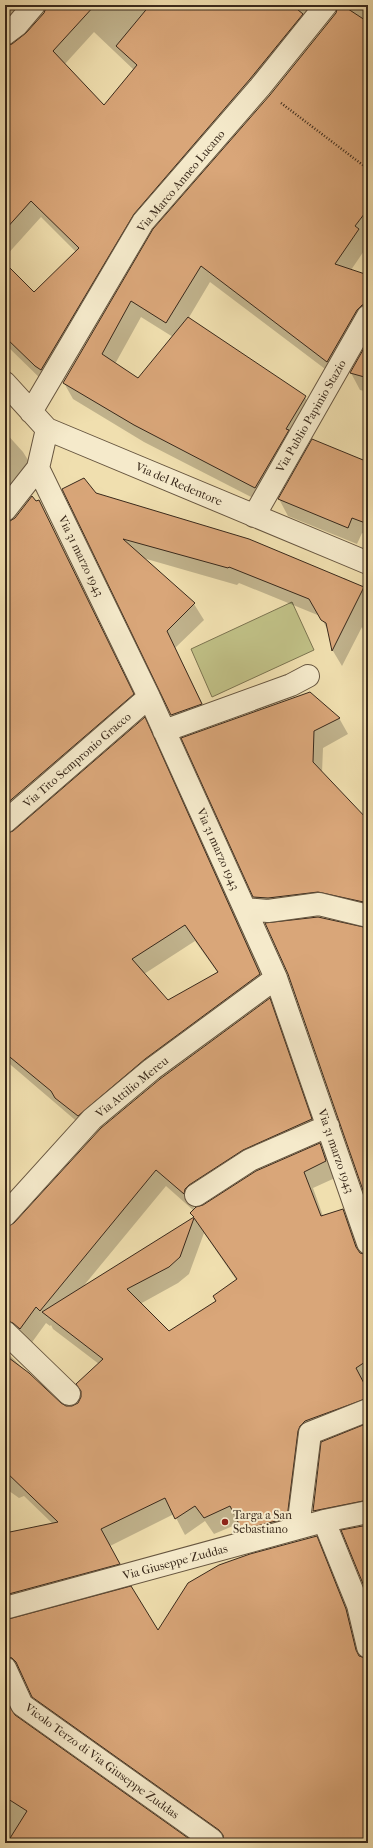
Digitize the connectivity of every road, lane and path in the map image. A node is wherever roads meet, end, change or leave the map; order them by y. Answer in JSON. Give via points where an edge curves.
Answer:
{"nodes":[{"id":1,"x":34,"y":5,"type":"edge"},
{"id":2,"x":326,"y":5,"type":"edge"},
{"id":3,"x":5,"y":34,"type":"edge"},
{"id":4,"x":260,"y":87,"type":"junction"},
{"id":5,"x":368,"y":169,"type":"edge"},
{"id":6,"x":368,"y":316,"type":"edge"},
{"id":7,"x":5,"y":383,"type":"edge"},
{"id":8,"x":31,"y":412,"type":"junction"},
{"id":9,"x":47,"y":429,"type":"junction"},
{"id":10,"x":38,"y":468,"type":"junction"},
{"id":11,"x":5,"y":510,"type":"edge"},
{"id":12,"x":254,"y":516,"type":"junction"},
{"id":13,"x":368,"y":563,"type":"edge"},
{"id":14,"x":308,"y":676,"type":"dead end"},
{"id":15,"x":149,"y":697,"type":"junction"},
{"id":16,"x":164,"y":731,"type":"junction"},
{"id":17,"x":5,"y":822,"type":"edge"},
{"id":18,"x":245,"y":909,"type":"junction"},
{"id":19,"x":368,"y":916,"type":"edge"},
{"id":20,"x":276,"y":978,"type":"junction"},
{"id":21,"x":328,"y":1126,"type":"junction"},
{"id":22,"x":196,"y":1195,"type":"dead end"},
{"id":23,"x":5,"y":1215,"type":"edge"},
{"id":24,"x":368,"y":1243,"type":"edge"},
{"id":25,"x":5,"y":1332,"type":"edge"},
{"id":26,"x":69,"y":1394,"type":"dead end"},
{"id":27,"x":368,"y":1410,"type":"edge"},
{"id":28,"x":368,"y":1512,"type":"edge"},
{"id":29,"x":324,"y":1521,"type":"junction"},
{"id":30,"x":298,"y":1528,"type":"junction"},
{"id":31,"x":5,"y":1608,"type":"edge"},
{"id":32,"x":368,"y":1647,"type":"edge"},
{"id":33,"x":5,"y":1668,"type":"edge"},
{"id":34,"x":210,"y":1843,"type":"edge"}],
"edges":[{"from":1,"to":3,"type":"street","via":[[17,25]]},
{"from":2,"to":4,"type":"street","name":"Via Marco Anneo Lucano"},
{"from":4,"to":5,"type":"path"},
{"from":4,"to":8,"type":"street","name":"Via Marco Anneo Lucano","via":[[143,222]]},
{"from":6,"to":12,"type":"street","name":"Via Publio Papinio Stazio"},
{"from":7,"to":8,"type":"street","name":"Via del Redentore"},
{"from":8,"to":9,"type":"street","name":"Via del Redentore"},
{"from":9,"to":10,"type":"street"},
{"from":9,"to":12,"type":"street","name":"Via del Redentore"},
{"from":10,"to":11,"type":"street"},
{"from":10,"to":15,"type":"street","name":"Via 31 marzo 1943"},
{"from":12,"to":13,"type":"street","name":"Via del Redentore"},
{"from":14,"to":16,"type":"street","via":[[291,685]]},
{"from":15,"to":16,"type":"street","name":"Via 31 marzo 1943"},
{"from":15,"to":17,"type":"street","name":"Via Tito Sempronio Gracco"},
{"from":16,"to":18,"type":"street","name":"Via 31 marzo 1943"},
{"from":18,"to":19,"type":"street","via":[[268,911],[319,904]]},
{"from":18,"to":20,"type":"street","name":"Via 31 marzo 1943"},
{"from":20,"to":21,"type":"street","name":"Via 31 marzo 1943"},
{"from":20,"to":23,"type":"street","name":"Via Attilio Mereu","via":[[152,1069],[92,1119]]},
{"from":21,"to":22,"type":"street","via":[[250,1160]]},
{"from":21,"to":24,"type":"street","name":"Via 31 marzo 1943"},
{"from":25,"to":26,"type":"street"},
{"from":27,"to":30,"type":"street","via":[[310,1433]]},
{"from":28,"to":29,"type":"street","name":"Via Giuseppe Zuddas"},
{"from":29,"to":30,"type":"street","name":"Via Giuseppe Zuddas"},
{"from":29,"to":32,"type":"street","via":[[358,1605]]},
{"from":30,"to":31,"type":"street","name":"Via Giuseppe Zuddas"},
{"from":33,"to":34,"type":"street","name":"Vicolo Terzo di Via Giuseppe Zuddas","via":[[22,1705],[212,1840]]}]}
